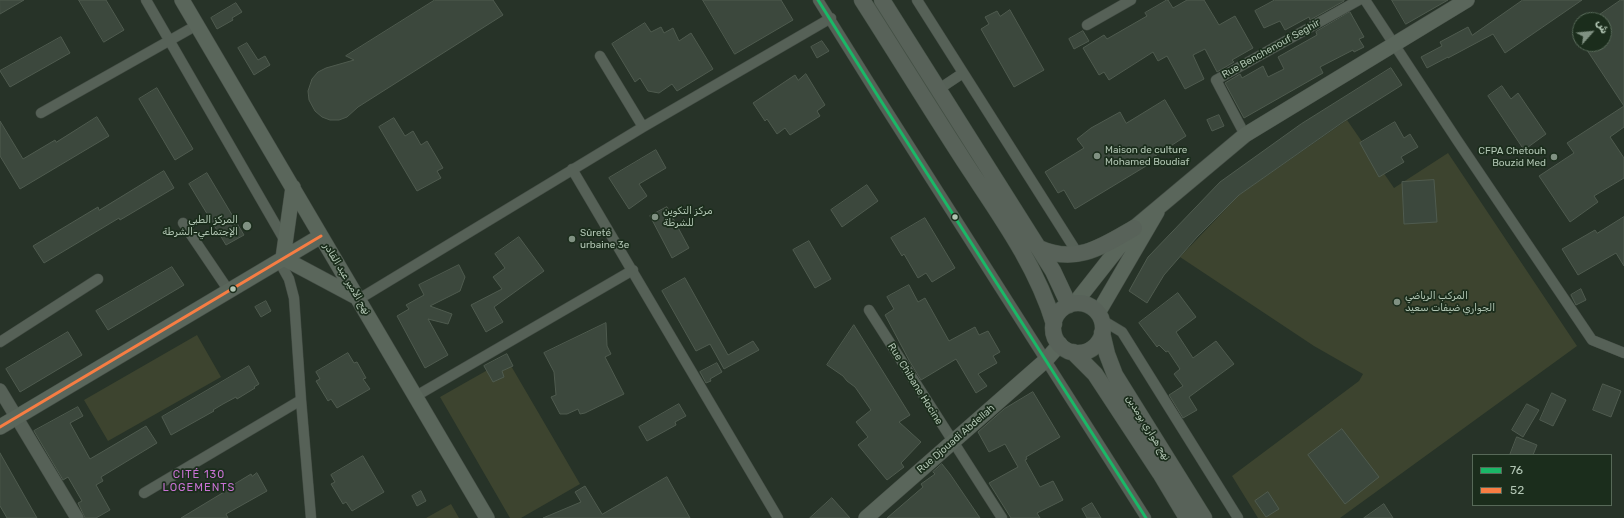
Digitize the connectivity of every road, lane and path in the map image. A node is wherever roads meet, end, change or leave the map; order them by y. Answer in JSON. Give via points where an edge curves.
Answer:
{"nodes":[{"id":1,"x":146,"y":0,"type":"edge"},
{"id":2,"x":182,"y":0,"type":"edge"},
{"id":3,"x":818,"y":0,"type":"edge"},
{"id":4,"x":862,"y":0,"type":"edge"},
{"id":5,"x":882,"y":0,"type":"edge"},
{"id":6,"x":917,"y":0,"type":"edge"},
{"id":7,"x":1130,"y":0,"type":"edge"},
{"id":8,"x":1358,"y":0,"type":"edge"},
{"id":9,"x":1365,"y":0,"type":"edge"},
{"id":10,"x":1467,"y":0,"type":"edge"},
{"id":11,"x":831,"y":18,"type":"junction"},
{"id":12,"x":197,"y":25,"type":"junction"},
{"id":13,"x":1087,"y":25,"type":"dead end"},
{"id":14,"x":170,"y":41,"type":"junction"},
{"id":15,"x":1394,"y":45,"type":"junction"},
{"id":16,"x":600,"y":56,"type":"dead end"},
{"id":17,"x":963,"y":74,"type":"junction"},
{"id":18,"x":939,"y":88,"type":"junction"},
{"id":19,"x":923,"y":97,"type":"junction"},
{"id":20,"x":41,"y":113,"type":"dead end"},
{"id":21,"x":643,"y":127,"type":"junction"},
{"id":22,"x":1245,"y":135,"type":"junction"},
{"id":23,"x":572,"y":169,"type":"junction"},
{"id":24,"x":293,"y":187,"type":"junction"},
{"id":25,"x":1159,"y":208,"type":"junction"},
{"id":26,"x":183,"y":223,"type":"dead end"},
{"id":27,"x":1134,"y":228,"type":"junction"},
{"id":28,"x":321,"y":236,"type":"junction"},
{"id":29,"x":286,"y":242,"type":"junction"},
{"id":30,"x":1039,"y":248,"type":"junction"},
{"id":31,"x":1078,"y":254,"type":"junction"},
{"id":32,"x":281,"y":259,"type":"junction"},
{"id":33,"x":633,"y":270,"type":"junction"},
{"id":34,"x":98,"y":279,"type":"dead end"},
{"id":35,"x":229,"y":291,"type":"junction"},
{"id":36,"x":359,"y":299,"type":"junction"},
{"id":37,"x":1072,"y":304,"type":"junction"},
{"id":38,"x":868,"y":310,"type":"dead end"},
{"id":39,"x":1101,"y":322,"type":"junction"},
{"id":40,"x":1054,"y":324,"type":"junction"},
{"id":41,"x":0,"y":342,"type":"edge"},
{"id":42,"x":1066,"y":348,"type":"junction"},
{"id":43,"x":1624,"y":353,"type":"edge"},
{"id":44,"x":1046,"y":360,"type":"junction"},
{"id":45,"x":0,"y":390,"type":"edge"},
{"id":46,"x":416,"y":396,"type":"junction"},
{"id":47,"x":301,"y":400,"type":"junction"},
{"id":48,"x":17,"y":417,"type":"junction"},
{"id":49,"x":0,"y":427,"type":"edge"},
{"id":50,"x":952,"y":442,"type":"junction"},
{"id":51,"x":144,"y":493,"type":"dead end"},
{"id":52,"x":75,"y":517,"type":"edge"},
{"id":53,"x":777,"y":517,"type":"edge"},
{"id":54,"x":311,"y":518,"type":"edge"},
{"id":55,"x":487,"y":518,"type":"edge"},
{"id":56,"x":866,"y":518,"type":"edge"},
{"id":57,"x":1002,"y":518,"type":"edge"},
{"id":58,"x":1146,"y":518,"type":"edge"},
{"id":59,"x":1187,"y":518,"type":"edge"},
{"id":60,"x":1204,"y":518,"type":"edge"},
{"id":61,"x":1238,"y":518,"type":"edge"}],
"edges":[{"from":1,"to":14,"type":"street"},
{"from":2,"to":12,"type":"main road","name":"نهج الأمير عبد القادر"},
{"from":3,"to":11,"type":"street"},
{"from":4,"to":19,"type":"main road"},
{"from":5,"to":18,"type":"main road"},
{"from":6,"to":17,"type":"street"},
{"from":7,"to":13,"type":"street"},
{"from":8,"to":22,"type":"street","name":"Rue Benchenouf Seghir","via":[[1216,80]]},
{"from":9,"to":15,"type":"street"},
{"from":10,"to":15,"type":"main road"},
{"from":11,"to":21,"type":"street"},
{"from":11,"to":44,"type":"street","via":[[880,101]]},
{"from":12,"to":14,"type":"street"},
{"from":12,"to":24,"type":"main road","name":"نهج الأمير عبد القادر"},
{"from":14,"to":20,"type":"street"},
{"from":14,"to":29,"type":"street"},
{"from":15,"to":22,"type":"main road"},
{"from":15,"to":43,"type":"street","via":[[1592,340]]},
{"from":16,"to":21,"type":"street"},
{"from":17,"to":18,"type":"street"},
{"from":17,"to":31,"type":"street"},
{"from":18,"to":19,"type":"main road"},
{"from":18,"to":30,"type":"main road"},
{"from":19,"to":40,"type":"main road","via":[[1030,265],[1044,294]]},
{"from":21,"to":23,"type":"street"},
{"from":22,"to":25,"type":"main road"},
{"from":23,"to":33,"type":"street"},
{"from":23,"to":36,"type":"street"},
{"from":24,"to":28,"type":"main road","name":"نهج الأمير عبد القادر"},
{"from":24,"to":29,"type":"main road"},
{"from":25,"to":27,"type":"main road"},
{"from":25,"to":39,"type":"main road"},
{"from":26,"to":35,"type":"street"},
{"from":27,"to":31,"type":"main road","via":[[1103,246]]},
{"from":27,"to":37,"type":"main road"},
{"from":28,"to":32,"type":"main road"},
{"from":28,"to":36,"type":"main road","name":"نهج الأمير عبد القادر"},
{"from":29,"to":32,"type":"main road"},
{"from":30,"to":31,"type":"main road","via":[[1060,255]]},
{"from":30,"to":37,"type":"main road"},
{"from":32,"to":35,"type":"main road"},
{"from":32,"to":36,"type":"main road"},
{"from":32,"to":47,"type":"street","via":[[294,298]]},
{"from":33,"to":46,"type":"street"},
{"from":33,"to":53,"type":"street"},
{"from":34,"to":41,"type":"street"},
{"from":35,"to":48,"type":"main road"},
{"from":36,"to":46,"type":"main road","name":"نهج الأمير عبد القادر"},
{"from":37,"to":39,"type":"main road","via":[[1088,305]]},
{"from":37,"to":40,"type":"main road","via":[[1059,312]]},
{"from":38,"to":50,"type":"street","name":"Rue Chibane Hocine"},
{"from":39,"to":42,"type":"main road","via":[[1100,340],[1088,351],[1080,352]]},
{"from":39,"to":60,"type":"main road","name":"نهج هواري بومدين","via":[[1107,354],[1115,375]]},
{"from":39,"to":61,"type":"street","via":[[1122,332]]},
{"from":40,"to":42,"type":"main road","via":[[1056,338]]},
{"from":42,"to":44,"type":"main road","name":"Rue Djouadi Abdellah"},
{"from":42,"to":59,"type":"main road","name":"نهج هواري بومدين","via":[[1095,374]]},
{"from":44,"to":50,"type":"main road","name":"Rue Djouadi Abdellah"},
{"from":44,"to":58,"type":"street"},
{"from":45,"to":48,"type":"street"},
{"from":46,"to":55,"type":"main road","name":"نهج الأمير عبد القادر"},
{"from":47,"to":51,"type":"street"},
{"from":47,"to":54,"type":"street"},
{"from":48,"to":49,"type":"main road"},
{"from":48,"to":52,"type":"street"},
{"from":50,"to":56,"type":"main road","name":"Rue Djouadi Abdellah"},
{"from":50,"to":57,"type":"street","name":"Rue Chibane Hocine"}]}
